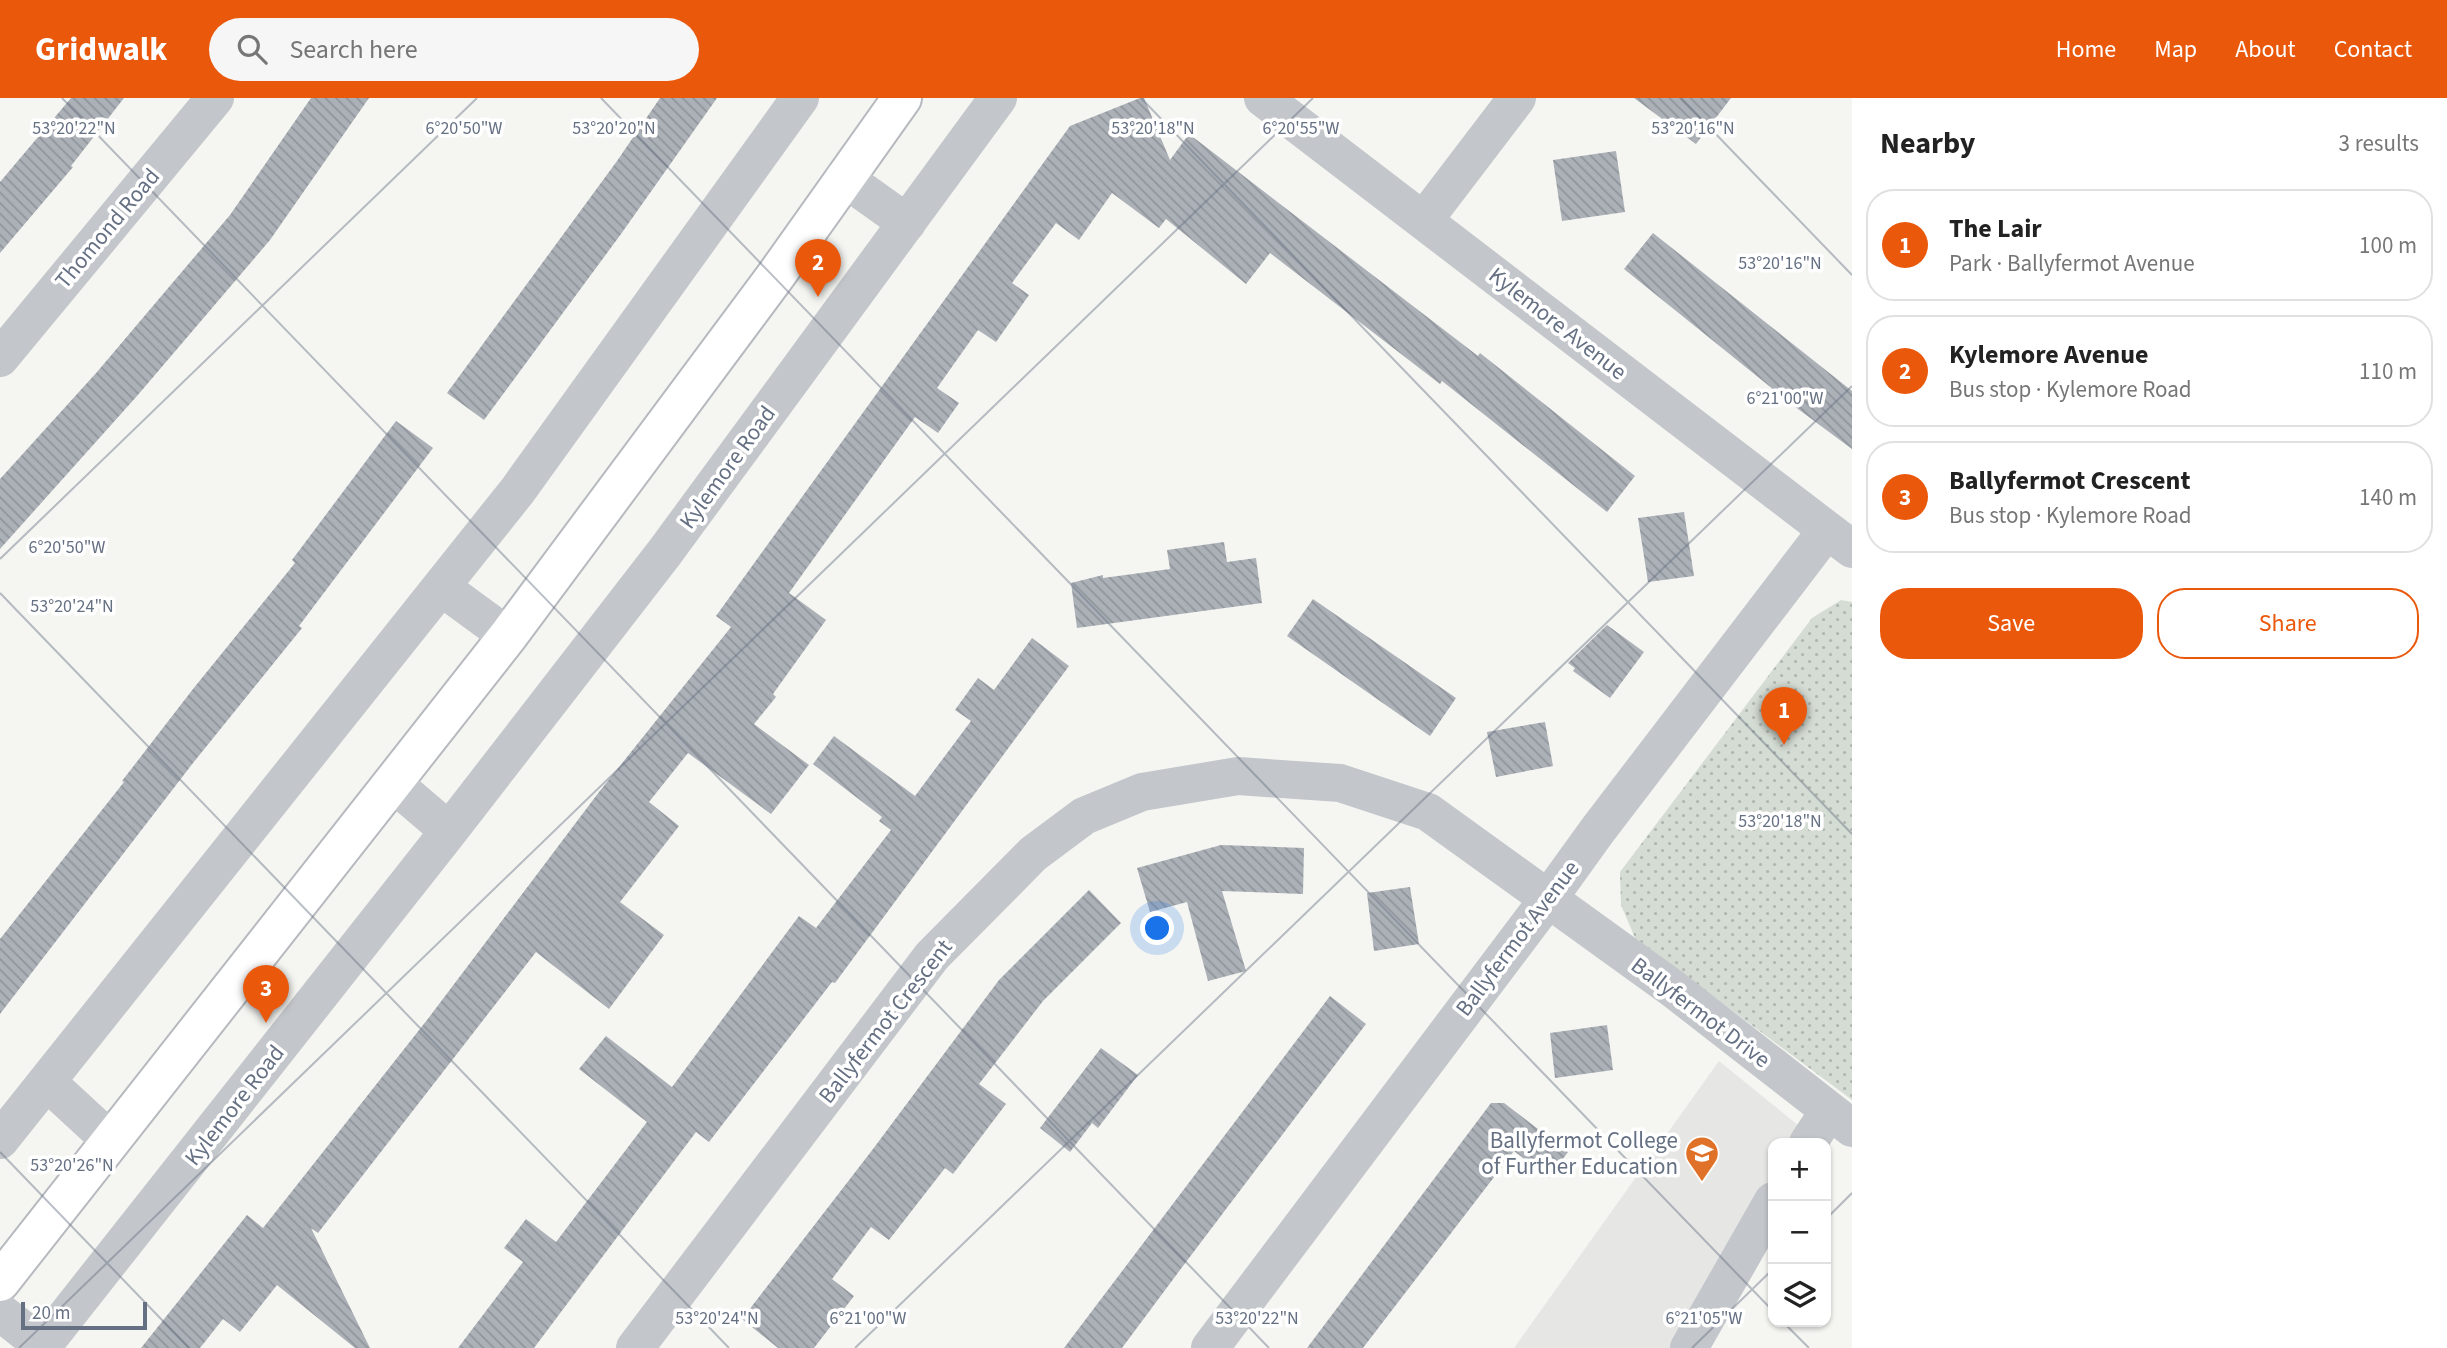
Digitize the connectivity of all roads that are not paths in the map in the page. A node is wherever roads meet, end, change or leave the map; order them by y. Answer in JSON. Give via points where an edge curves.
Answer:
{"nodes":[{"id":1,"x":215,"y":98,"type":"edge"},
{"id":2,"x":800,"y":98,"type":"edge"},
{"id":3,"x":902,"y":98,"type":"edge"},
{"id":4,"x":998,"y":98,"type":"edge"},
{"id":5,"x":1263,"y":98,"type":"edge"},
{"id":6,"x":1517,"y":98,"type":"edge"},
{"id":7,"x":844,"y":178,"type":"junction"},
{"id":8,"x":1424,"y":220,"type":"junction"},
{"id":9,"x":906,"y":223,"type":"junction"},
{"id":10,"x":0,"y":358,"type":"edge"},
{"id":11,"x":1840,"y":539,"type":"edge"},
{"id":12,"x":441,"y":587,"type":"junction"},
{"id":13,"x":508,"y":636,"type":"junction"},
{"id":14,"x":394,"y":784,"type":"junction"},
{"id":15,"x":449,"y":831,"type":"junction"},
{"id":16,"x":1548,"y":899,"type":"junction"},
{"id":17,"x":47,"y":1082,"type":"junction"},
{"id":18,"x":1841,"y":1120,"type":"edge"},
{"id":19,"x":1815,"y":1138,"type":"edge"},
{"id":20,"x":0,"y":1140,"type":"edge"},
{"id":21,"x":111,"y":1141,"type":"junction"},
{"id":22,"x":1772,"y":1201,"type":"edge"},
{"id":23,"x":0,"y":1282,"type":"edge"},
{"id":24,"x":0,"y":1312,"type":"edge"},
{"id":25,"x":42,"y":1347,"type":"edge"},
{"id":26,"x":635,"y":1348,"type":"edge"},
{"id":27,"x":1210,"y":1348,"type":"edge"},
{"id":28,"x":1689,"y":1348,"type":"edge"}],
"edges":[{"from":1,"to":10,"type":"street","name":"Thomond Road"},
{"from":2,"to":12,"type":"street","via":[[518,490]]},
{"from":3,"to":7,"type":"main road"},
{"from":4,"to":9,"type":"street","name":"Kylemore Road"},
{"from":5,"to":8,"type":"street","name":"Kylemore Avenue"},
{"from":6,"to":8,"type":"street"},
{"from":7,"to":9,"type":"street"},
{"from":7,"to":13,"type":"main road"},
{"from":8,"to":11,"type":"street","name":"Kylemore Avenue"},
{"from":9,"to":15,"type":"street","name":"Kylemore Road","via":[[665,552]]},
{"from":11,"to":16,"type":"street","name":"Ballyfermot Avenue","via":[[1597,831]]},
{"from":12,"to":13,"type":"street"},
{"from":12,"to":17,"type":"street"},
{"from":13,"to":14,"type":"main road"},
{"from":14,"to":15,"type":"street"},
{"from":14,"to":21,"type":"main road"},
{"from":15,"to":25,"type":"street","name":"Kylemore Road"},
{"from":16,"to":18,"type":"street","name":"Ballyfermot Drive","via":[[1672,988]]},
{"from":16,"to":26,"type":"street","name":"Ballyfermot Crescent","via":[[1428,812],[1340,783],[1238,776],[1142,792],[1084,816],[1033,853],[932,956]]},
{"from":16,"to":27,"type":"street","name":"Ballyfermot Avenue"},
{"from":17,"to":20,"type":"street"},
{"from":17,"to":21,"type":"street"},
{"from":18,"to":19,"type":"street"},
{"from":21,"to":23,"type":"main road"},
{"from":22,"to":28,"type":"street"},
{"from":24,"to":25,"type":"street","name":"Kylemore Road"}]}
